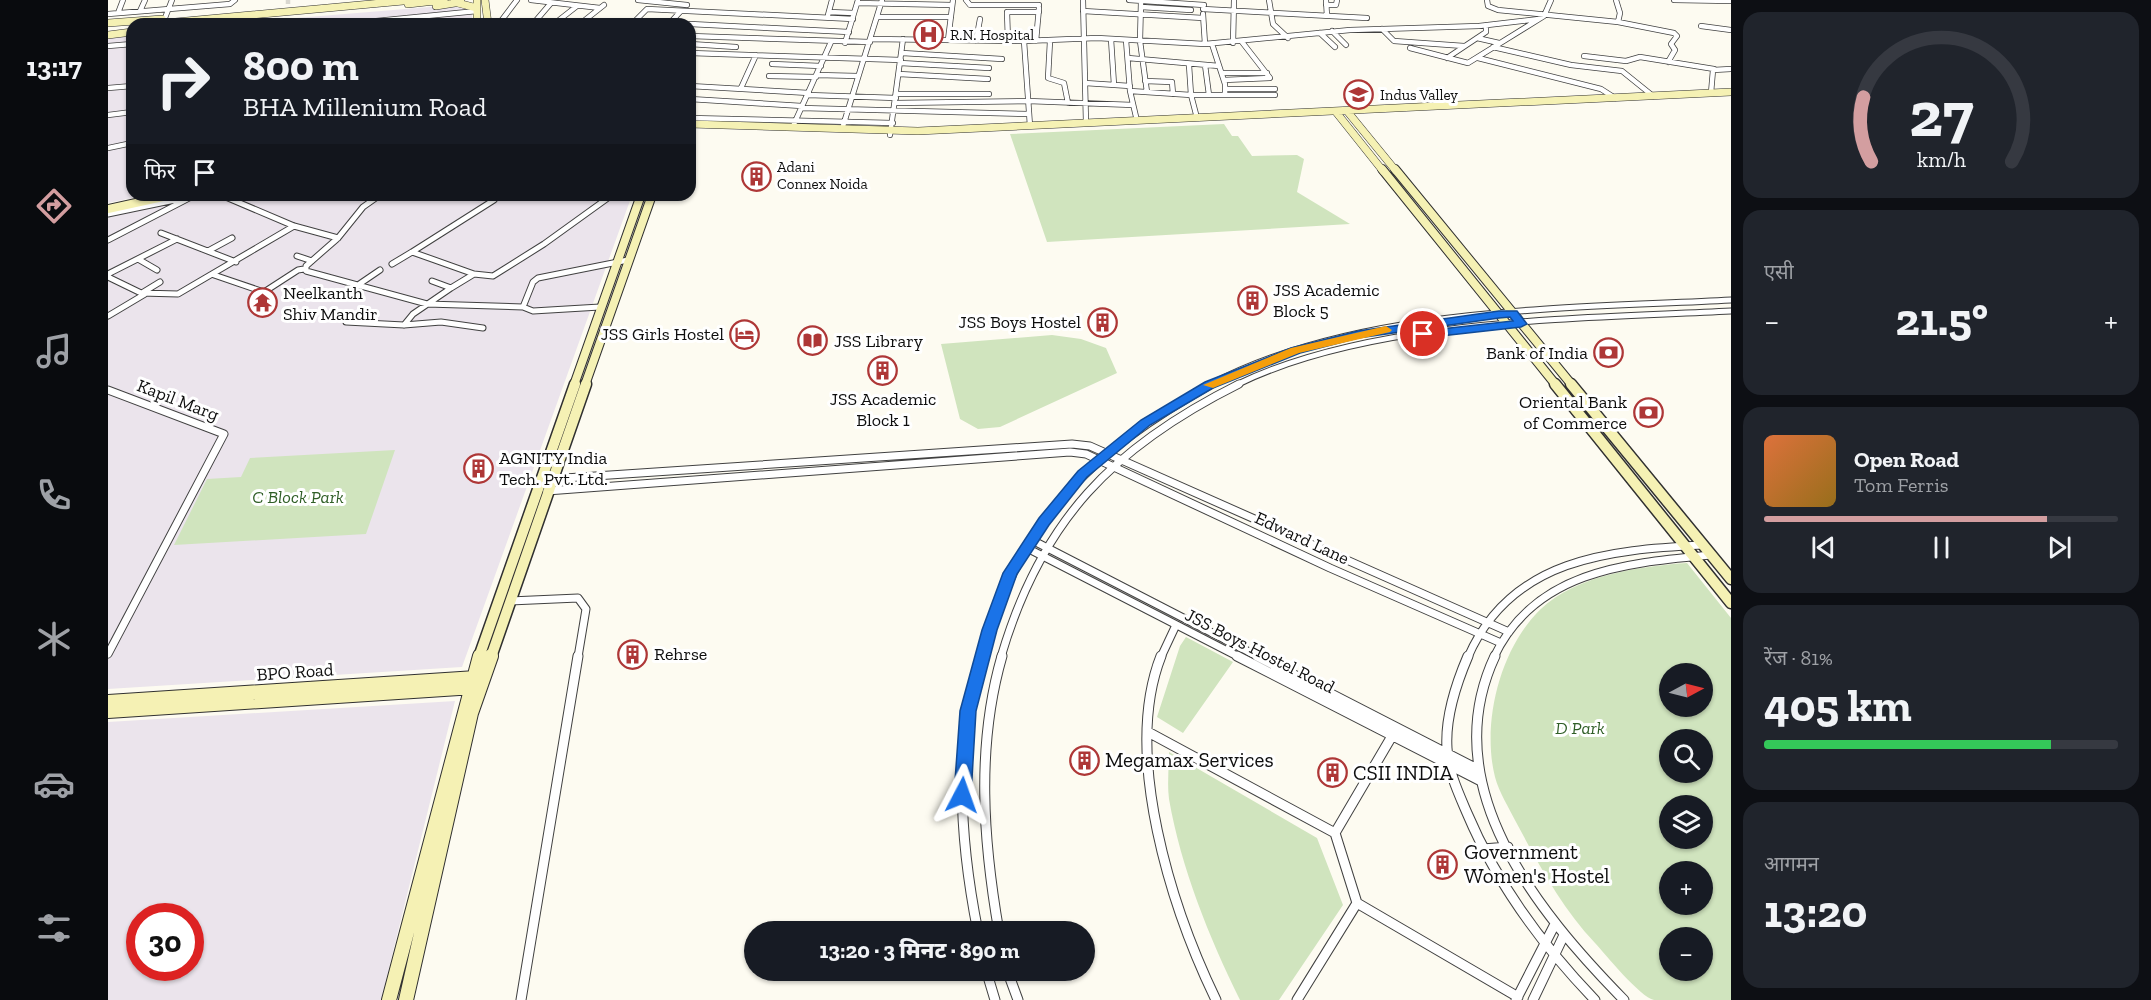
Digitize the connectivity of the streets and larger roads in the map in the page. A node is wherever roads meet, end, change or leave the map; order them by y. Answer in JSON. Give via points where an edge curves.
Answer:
{"nodes":[{"id":1,"x":123,"y":0,"type":"edge"},
{"id":2,"x":145,"y":0,"type":"edge"},
{"id":3,"x":172,"y":0,"type":"edge"},
{"id":4,"x":201,"y":0,"type":"edge"},
{"id":5,"x":235,"y":0,"type":"edge"},
{"id":6,"x":365,"y":0,"type":"edge"},
{"id":7,"x":414,"y":0,"type":"edge"},
{"id":8,"x":444,"y":0,"type":"edge"},
{"id":9,"x":485,"y":0,"type":"edge"},
{"id":10,"x":517,"y":0,"type":"edge"},
{"id":11,"x":531,"y":0,"type":"edge"},
{"id":12,"x":638,"y":0,"type":"edge"},
{"id":13,"x":643,"y":0,"type":"edge"},
{"id":14,"x":832,"y":0,"type":"edge"},
{"id":15,"x":966,"y":0,"type":"edge"},
{"id":16,"x":1083,"y":0,"type":"edge"},
{"id":17,"x":1129,"y":0,"type":"edge"},
{"id":18,"x":1234,"y":0,"type":"edge"},
{"id":19,"x":1269,"y":0,"type":"edge"},
{"id":20,"x":1337,"y":0,"type":"edge"},
{"id":21,"x":1487,"y":0,"type":"edge"},
{"id":22,"x":1551,"y":0,"type":"edge"},
{"id":23,"x":1616,"y":0,"type":"edge"},
{"id":24,"x":1674,"y":0,"type":"edge"},
{"id":25,"x":1679,"y":0,"type":"edge"},
{"id":26,"x":857,"y":1,"type":"edge"},
{"id":27,"x":1141,"y":1,"type":"edge"},
{"id":28,"x":1731,"y":1,"type":"edge"},
{"id":29,"x":430,"y":2,"type":"junction"},
{"id":30,"x":461,"y":2,"type":"junction"},
{"id":31,"x":882,"y":2,"type":"edge"},
{"id":32,"x":952,"y":2,"type":"edge"},
{"id":33,"x":1039,"y":2,"type":"edge"},
{"id":34,"x":551,"y":3,"type":"junction"},
{"id":35,"x":661,"y":3,"type":"junction"},
{"id":36,"x":1326,"y":3,"type":"edge"},
{"id":37,"x":1204,"y":4,"type":"edge"},
{"id":38,"x":687,"y":5,"type":"dead end"},
{"id":39,"x":1025,"y":5,"type":"junction"},
{"id":40,"x":199,"y":6,"type":"junction"},
{"id":41,"x":477,"y":6,"type":"edge"},
{"id":42,"x":577,"y":6,"type":"junction"},
{"id":43,"x":1141,"y":7,"type":"junction"},
{"id":44,"x":287,"y":8,"type":"junction"},
{"id":45,"x":169,"y":9,"type":"junction"},
{"id":46,"x":656,"y":10,"type":"junction"},
{"id":47,"x":1191,"y":10,"type":"dead end"},
{"id":48,"x":140,"y":11,"type":"junction"},
{"id":49,"x":1083,"y":11,"type":"junction"},
{"id":50,"x":1233,"y":11,"type":"junction"},
{"id":51,"x":680,"y":12,"type":"junction"},
{"id":52,"x":829,"y":12,"type":"junction"},
{"id":53,"x":1025,"y":12,"type":"junction"},
{"id":54,"x":1039,"y":12,"type":"junction"},
{"id":55,"x":118,"y":13,"type":"junction"},
{"id":56,"x":854,"y":13,"type":"junction"},
{"id":57,"x":108,"y":14,"type":"edge"},
{"id":58,"x":1128,"y":14,"type":"junction"},
{"id":59,"x":1270,"y":14,"type":"junction"},
{"id":60,"x":1142,"y":15,"type":"junction"},
{"id":61,"x":951,"y":16,"type":"junction"},
{"id":62,"x":1327,"y":16,"type":"junction"},
{"id":63,"x":877,"y":17,"type":"junction"},
{"id":64,"x":165,"y":18,"type":"edge"},
{"id":65,"x":192,"y":18,"type":"edge"},
{"id":66,"x":253,"y":18,"type":"edge"},
{"id":67,"x":286,"y":18,"type":"edge"},
{"id":68,"x":399,"y":18,"type":"edge"},
{"id":69,"x":487,"y":18,"type":"edge"},
{"id":70,"x":503,"y":18,"type":"edge"},
{"id":71,"x":538,"y":18,"type":"edge"},
{"id":72,"x":560,"y":18,"type":"edge"},
{"id":73,"x":587,"y":18,"type":"edge"},
{"id":74,"x":637,"y":18,"type":"edge"},
{"id":75,"x":674,"y":18,"type":"edge"},
{"id":76,"x":826,"y":18,"type":"junction"},
{"id":77,"x":1203,"y":18,"type":"junction"},
{"id":78,"x":1367,"y":18,"type":"dead end"},
{"id":79,"x":1542,"y":18,"type":"junction"},
{"id":80,"x":853,"y":19,"type":"junction"},
{"id":81,"x":980,"y":19,"type":"dead end"},
{"id":82,"x":126,"y":22,"type":"edge"},
{"id":83,"x":1618,"y":22,"type":"junction"},
{"id":84,"x":108,"y":23,"type":"edge"},
{"id":85,"x":696,"y":24,"type":"edge"},
{"id":86,"x":1486,"y":26,"type":"junction"},
{"id":87,"x":1701,"y":26,"type":"dead end"},
{"id":88,"x":1382,"y":29,"type":"junction"},
{"id":89,"x":126,"y":30,"type":"edge"},
{"id":90,"x":1731,"y":30,"type":"edge"},
{"id":91,"x":108,"y":31,"type":"edge"},
{"id":92,"x":1332,"y":31,"type":"junction"},
{"id":93,"x":849,"y":32,"type":"junction"},
{"id":94,"x":1320,"y":33,"type":"junction"},
{"id":95,"x":696,"y":36,"type":"edge"},
{"id":96,"x":1084,"y":38,"type":"junction"},
{"id":97,"x":1288,"y":38,"type":"junction"},
{"id":98,"x":1477,"y":38,"type":"junction"},
{"id":99,"x":903,"y":39,"type":"junction"},
{"id":100,"x":1111,"y":39,"type":"junction"},
{"id":101,"x":871,"y":40,"type":"junction"},
{"id":102,"x":948,"y":40,"type":"junction"},
{"id":103,"x":1050,"y":40,"type":"junction"},
{"id":104,"x":1126,"y":40,"type":"junction"},
{"id":105,"x":976,"y":41,"type":"junction"},
{"id":106,"x":1036,"y":41,"type":"junction"},
{"id":107,"x":1140,"y":41,"type":"junction"},
{"id":108,"x":831,"y":42,"type":"junction"},
{"id":109,"x":1008,"y":42,"type":"junction"},
{"id":110,"x":1024,"y":42,"type":"junction"},
{"id":111,"x":1242,"y":42,"type":"junction"},
{"id":112,"x":845,"y":43,"type":"junction"},
{"id":113,"x":1233,"y":43,"type":"junction"},
{"id":114,"x":126,"y":44,"type":"edge"},
{"id":115,"x":696,"y":44,"type":"edge"},
{"id":116,"x":1204,"y":44,"type":"junction"},
{"id":117,"x":1212,"y":44,"type":"junction"},
{"id":118,"x":1499,"y":44,"type":"junction"},
{"id":119,"x":1346,"y":45,"type":"dead end"},
{"id":120,"x":108,"y":46,"type":"edge"},
{"id":121,"x":1464,"y":46,"type":"junction"},
{"id":122,"x":736,"y":47,"type":"dead end"},
{"id":123,"x":1335,"y":47,"type":"dead end"},
{"id":124,"x":1493,"y":47,"type":"junction"},
{"id":125,"x":1410,"y":48,"type":"dead end"},
{"id":126,"x":696,"y":53,"type":"edge"},
{"id":127,"x":902,"y":53,"type":"junction"},
{"id":128,"x":756,"y":55,"type":"junction"},
{"id":129,"x":1584,"y":56,"type":"dead end"},
{"id":130,"x":825,"y":57,"type":"junction"},
{"id":131,"x":1128,"y":58,"type":"junction"},
{"id":132,"x":1447,"y":58,"type":"junction"},
{"id":133,"x":1478,"y":58,"type":"junction"},
{"id":134,"x":866,"y":59,"type":"junction"},
{"id":135,"x":1002,"y":59,"type":"dead end"},
{"id":136,"x":1143,"y":60,"type":"junction"},
{"id":137,"x":900,"y":62,"type":"junction"},
{"id":138,"x":1668,"y":62,"type":"junction"},
{"id":139,"x":772,"y":64,"type":"dead end"},
{"id":140,"x":1189,"y":64,"type":"junction"},
{"id":141,"x":1204,"y":65,"type":"junction"},
{"id":142,"x":821,"y":66,"type":"junction"},
{"id":143,"x":1220,"y":66,"type":"junction"},
{"id":144,"x":989,"y":68,"type":"dead end"},
{"id":145,"x":1714,"y":69,"type":"junction"},
{"id":146,"x":1731,"y":69,"type":"edge"},
{"id":147,"x":1222,"y":73,"type":"junction"},
{"id":148,"x":1267,"y":73,"type":"junction"},
{"id":149,"x":899,"y":74,"type":"junction"},
{"id":150,"x":769,"y":76,"type":"dead end"},
{"id":151,"x":817,"y":76,"type":"junction"},
{"id":152,"x":858,"y":76,"type":"junction"},
{"id":153,"x":988,"y":79,"type":"dead end"},
{"id":154,"x":1224,"y":80,"type":"junction"},
{"id":155,"x":1145,"y":81,"type":"junction"},
{"id":156,"x":1084,"y":82,"type":"junction"},
{"id":157,"x":1114,"y":85,"type":"junction"},
{"id":158,"x":126,"y":86,"type":"edge"},
{"id":159,"x":696,"y":86,"type":"edge"},
{"id":160,"x":108,"y":88,"type":"edge"},
{"id":161,"x":741,"y":88,"type":"junction"},
{"id":162,"x":1130,"y":88,"type":"junction"},
{"id":163,"x":1275,"y":88,"type":"dead end"},
{"id":164,"x":1147,"y":92,"type":"junction"},
{"id":165,"x":1225,"y":92,"type":"junction"},
{"id":166,"x":1731,"y":92,"type":"edge"},
{"id":167,"x":809,"y":94,"type":"junction"},
{"id":168,"x":989,"y":94,"type":"dead end"},
{"id":169,"x":1173,"y":94,"type":"junction"},
{"id":170,"x":1191,"y":95,"type":"junction"},
{"id":171,"x":1209,"y":95,"type":"junction"},
{"id":172,"x":1275,"y":95,"type":"dead end"},
{"id":173,"x":1653,"y":96,"type":"junction"},
{"id":174,"x":1715,"y":96,"type":"junction"},
{"id":175,"x":852,"y":97,"type":"junction"},
{"id":176,"x":1731,"y":97,"type":"edge"},
{"id":177,"x":896,"y":98,"type":"junction"},
{"id":178,"x":1615,"y":98,"type":"junction"},
{"id":179,"x":696,"y":99,"type":"edge"},
{"id":180,"x":1028,"y":101,"type":"junction"},
{"id":181,"x":1068,"y":103,"type":"junction"},
{"id":182,"x":1085,"y":103,"type":"junction"},
{"id":183,"x":1133,"y":105,"type":"junction"},
{"id":184,"x":802,"y":107,"type":"junction"},
{"id":185,"x":848,"y":109,"type":"junction"},
{"id":186,"x":894,"y":110,"type":"junction"},
{"id":187,"x":126,"y":113,"type":"edge"},
{"id":188,"x":1029,"y":114,"type":"junction"},
{"id":189,"x":1343,"y":114,"type":"junction"},
{"id":190,"x":108,"y":115,"type":"edge"},
{"id":191,"x":696,"y":118,"type":"edge"},
{"id":192,"x":1197,"y":118,"type":"junction"},
{"id":193,"x":1137,"y":121,"type":"junction"},
{"id":194,"x":893,"y":123,"type":"junction"},
{"id":195,"x":1086,"y":123,"type":"junction"},
{"id":196,"x":794,"y":125,"type":"junction"},
{"id":197,"x":696,"y":126,"type":"edge"},
{"id":198,"x":696,"y":126,"type":"edge"},
{"id":199,"x":843,"y":126,"type":"junction"},
{"id":200,"x":1030,"y":126,"type":"junction"},
{"id":201,"x":890,"y":134,"type":"junction"},
{"id":202,"x":126,"y":144,"type":"edge"},
{"id":203,"x":108,"y":148,"type":"edge"},
{"id":204,"x":132,"y":201,"type":"edge"},
{"id":205,"x":140,"y":201,"type":"edge"},
{"id":206,"x":172,"y":201,"type":"edge"},
{"id":207,"x":186,"y":201,"type":"edge"},
{"id":208,"x":235,"y":201,"type":"edge"},
{"id":209,"x":371,"y":201,"type":"edge"},
{"id":210,"x":492,"y":201,"type":"edge"},
{"id":211,"x":602,"y":201,"type":"edge"},
{"id":212,"x":638,"y":201,"type":"edge"},
{"id":213,"x":649,"y":201,"type":"edge"},
{"id":214,"x":108,"y":207,"type":"edge"},
{"id":215,"x":108,"y":214,"type":"edge"},
{"id":216,"x":294,"y":226,"type":"junction"},
{"id":217,"x":161,"y":233,"type":"dead end"},
{"id":218,"x":232,"y":238,"type":"dead end"},
{"id":219,"x":338,"y":238,"type":"junction"},
{"id":220,"x":177,"y":239,"type":"junction"},
{"id":221,"x":108,"y":240,"type":"edge"},
{"id":222,"x":208,"y":251,"type":"junction"},
{"id":223,"x":412,"y":252,"type":"junction"},
{"id":224,"x":297,"y":256,"type":"dead end"},
{"id":225,"x":138,"y":259,"type":"junction"},
{"id":226,"x":312,"y":261,"type":"junction"},
{"id":227,"x":622,"y":261,"type":"junction"},
{"id":228,"x":236,"y":262,"type":"junction"},
{"id":229,"x":392,"y":264,"type":"dead end"},
{"id":230,"x":304,"y":269,"type":"junction"},
{"id":231,"x":157,"y":270,"type":"dead end"},
{"id":232,"x":380,"y":270,"type":"dead end"},
{"id":233,"x":474,"y":274,"type":"junction"},
{"id":234,"x":108,"y":275,"type":"edge"},
{"id":235,"x":214,"y":275,"type":"junction"},
{"id":236,"x":432,"y":281,"type":"dead end"},
{"id":237,"x":160,"y":282,"type":"dead end"},
{"id":238,"x":358,"y":285,"type":"junction"},
{"id":239,"x":451,"y":288,"type":"junction"},
{"id":240,"x":143,"y":293,"type":"junction"},
{"id":241,"x":1731,"y":300,"type":"edge"},
{"id":242,"x":427,"y":304,"type":"junction"},
{"id":243,"x":523,"y":307,"type":"junction"},
{"id":244,"x":600,"y":307,"type":"junction"},
{"id":245,"x":1731,"y":310,"type":"edge"},
{"id":246,"x":1513,"y":313,"type":"junction"},
{"id":247,"x":1499,"y":314,"type":"junction"},
{"id":248,"x":108,"y":316,"type":"edge"},
{"id":249,"x":346,"y":322,"type":"dead end"},
{"id":250,"x":1521,"y":324,"type":"junction"},
{"id":251,"x":404,"y":325,"type":"junction"},
{"id":252,"x":1507,"y":325,"type":"junction"},
{"id":253,"x":483,"y":328,"type":"dead end"},
{"id":254,"x":108,"y":390,"type":"edge"},
{"id":255,"x":1107,"y":454,"type":"junction"},
{"id":256,"x":1100,"y":460,"type":"junction"},
{"id":257,"x":1121,"y":460,"type":"junction"},
{"id":258,"x":1114,"y":467,"type":"junction"},
{"id":259,"x":546,"y":479,"type":"junction"},
{"id":260,"x":542,"y":492,"type":"junction"},
{"id":261,"x":1032,"y":540,"type":"junction"},
{"id":262,"x":1702,"y":545,"type":"junction"},
{"id":263,"x":1685,"y":546,"type":"junction"},
{"id":264,"x":1027,"y":548,"type":"junction"},
{"id":265,"x":1047,"y":548,"type":"junction"},
{"id":266,"x":1711,"y":555,"type":"junction"},
{"id":267,"x":1043,"y":556,"type":"junction"},
{"id":268,"x":1694,"y":557,"type":"junction"},
{"id":269,"x":1731,"y":579,"type":"edge"},
{"id":270,"x":510,"y":600,"type":"junction"},
{"id":271,"x":1731,"y":603,"type":"edge"},
{"id":272,"x":1488,"y":623,"type":"junction"},
{"id":273,"x":1176,"y":625,"type":"junction"},
{"id":274,"x":1509,"y":632,"type":"junction"},
{"id":275,"x":1480,"y":633,"type":"junction"},
{"id":276,"x":1216,"y":634,"type":"junction"},
{"id":277,"x":1210,"y":642,"type":"junction"},
{"id":278,"x":1501,"y":643,"type":"junction"},
{"id":279,"x":108,"y":654,"type":"edge"},
{"id":280,"x":476,"y":683,"type":"junction"},
{"id":281,"x":108,"y":702,"type":"edge"},
{"id":282,"x":108,"y":711,"type":"edge"},
{"id":283,"x":1148,"y":732,"type":"junction"},
{"id":284,"x":1392,"y":736,"type":"junction"},
{"id":285,"x":1448,"y":753,"type":"junction"},
{"id":286,"x":1450,"y":766,"type":"junction"},
{"id":287,"x":1477,"y":769,"type":"junction"},
{"id":288,"x":1479,"y":780,"type":"junction"},
{"id":289,"x":1335,"y":833,"type":"junction"},
{"id":290,"x":1508,"y":847,"type":"junction"},
{"id":291,"x":1483,"y":849,"type":"junction"},
{"id":292,"x":1357,"y":903,"type":"junction"},
{"id":293,"x":976,"y":921,"type":"edge"},
{"id":294,"x":997,"y":921,"type":"edge"},
{"id":295,"x":1555,"y":924,"type":"junction"},
{"id":296,"x":1564,"y":935,"type":"junction"},
{"id":297,"x":1545,"y":945,"type":"junction"},
{"id":298,"x":1554,"y":956,"type":"junction"},
{"id":299,"x":989,"y":981,"type":"edge"},
{"id":300,"x":1011,"y":981,"type":"edge"},
{"id":301,"x":1517,"y":999,"type":"edge"},
{"id":302,"x":389,"y":1000,"type":"edge"},
{"id":303,"x":406,"y":1000,"type":"edge"},
{"id":304,"x":521,"y":1000,"type":"edge"},
{"id":305,"x":995,"y":1000,"type":"edge"},
{"id":306,"x":1018,"y":1000,"type":"edge"},
{"id":307,"x":1216,"y":1000,"type":"edge"},
{"id":308,"x":1298,"y":1000,"type":"edge"},
{"id":309,"x":1533,"y":1000,"type":"edge"},
{"id":310,"x":1596,"y":1000,"type":"edge"},
{"id":311,"x":1624,"y":1000,"type":"edge"}],
"edges":[{"from":1,"to":55,"type":"street"},
{"from":2,"to":48,"type":"street"},
{"from":3,"to":45,"type":"street"},
{"from":4,"to":40,"type":"street"},
{"from":5,"to":40,"type":"street","via":[[230,4]]},
{"from":6,"to":44,"type":"street"},
{"from":7,"to":44,"type":"street"},
{"from":8,"to":29,"type":"street"},
{"from":9,"to":69,"type":"street"},
{"from":10,"to":70,"type":"street"},
{"from":11,"to":34,"type":"street"},
{"from":12,"to":13,"type":"street"},
{"from":13,"to":35,"type":"street"},
{"from":14,"to":52,"type":"street"},
{"from":15,"to":39,"type":"street","via":[[970,5]]},
{"from":16,"to":49,"type":"street"},
{"from":17,"to":27,"type":"street"},
{"from":17,"to":58,"type":"street"},
{"from":18,"to":50,"type":"street"},
{"from":19,"to":59,"type":"street"},
{"from":20,"to":36,"type":"street","via":[[1336,5]]},
{"from":21,"to":79,"type":"street","via":[[1492,8]]},
{"from":22,"to":79,"type":"street"},
{"from":23,"to":83,"type":"street"},
{"from":24,"to":25,"type":"street"},
{"from":25,"to":28,"type":"street"},
{"from":26,"to":31,"type":"street"},
{"from":26,"to":56,"type":"street"},
{"from":27,"to":37,"type":"street"},
{"from":27,"to":43,"type":"street"},
{"from":29,"to":30,"type":"street"},
{"from":29,"to":66,"type":"street"},
{"from":30,"to":41,"type":"street"},
{"from":30,"to":67,"type":"street"},
{"from":31,"to":32,"type":"street"},
{"from":31,"to":63,"type":"street"},
{"from":32,"to":61,"type":"street"},
{"from":33,"to":39,"type":"street"},
{"from":33,"to":54,"type":"street"},
{"from":34,"to":42,"type":"street"},
{"from":34,"to":71,"type":"street"},
{"from":35,"to":38,"type":"street"},
{"from":35,"to":46,"type":"street"},
{"from":36,"to":62,"type":"street"},
{"from":37,"to":50,"type":"street"},
{"from":37,"to":77,"type":"street"},
{"from":39,"to":53,"type":"street"},
{"from":40,"to":45,"type":"street"},
{"from":41,"to":68,"type":"street"},
{"from":42,"to":72,"type":"street"},
{"from":42,"to":73,"type":"street","via":[[602,6]]},
{"from":43,"to":47,"type":"street"},
{"from":43,"to":60,"type":"street"},
{"from":44,"to":65,"type":"street"},
{"from":45,"to":48,"type":"street"},
{"from":45,"to":64,"type":"street"},
{"from":46,"to":51,"type":"street"},
{"from":46,"to":74,"type":"street","via":[[644,10]]},
{"from":48,"to":55,"type":"street"},
{"from":49,"to":58,"type":"street"},
{"from":49,"to":96,"type":"street"},
{"from":50,"to":59,"type":"street"},
{"from":50,"to":113,"type":"street"},
{"from":51,"to":75,"type":"street"},
{"from":51,"to":76,"type":"street"},
{"from":52,"to":56,"type":"street"},
{"from":52,"to":76,"type":"street"},
{"from":53,"to":54,"type":"street"},
{"from":53,"to":109,"type":"street","via":[[1007,12]]},
{"from":54,"to":106,"type":"street"},
{"from":55,"to":57,"type":"street"},
{"from":56,"to":80,"type":"street"},
{"from":58,"to":60,"type":"street"},
{"from":59,"to":62,"type":"street"},
{"from":59,"to":97,"type":"street","via":[[1277,30]]},
{"from":60,"to":77,"type":"street"},
{"from":60,"to":107,"type":"street"},
{"from":61,"to":63,"type":"street"},
{"from":61,"to":102,"type":"street"},
{"from":62,"to":78,"type":"street"},
{"from":63,"to":101,"type":"street"},
{"from":76,"to":80,"type":"street"},
{"from":77,"to":116,"type":"street"},
{"from":79,"to":83,"type":"street"},
{"from":79,"to":86,"type":"street"},
{"from":79,"to":118,"type":"street"},
{"from":80,"to":93,"type":"street"},
{"from":81,"to":105,"type":"street"},
{"from":82,"to":84,"type":"street"},
{"from":83,"to":138,"type":"street","via":[[1674,33],[1677,36],[1671,44],[1675,50]]},
{"from":85,"to":93,"type":"street"},
{"from":86,"to":88,"type":"street"},
{"from":86,"to":98,"type":"street","via":[[1488,30]]},
{"from":87,"to":90,"type":"street"},
{"from":88,"to":92,"type":"street"},
{"from":88,"to":121,"type":"street","via":[[1394,41]]},
{"from":89,"to":91,"type":"street"},
{"from":92,"to":94,"type":"street"},
{"from":92,"to":119,"type":"street"},
{"from":93,"to":112,"type":"street"},
{"from":94,"to":97,"type":"street"},
{"from":94,"to":123,"type":"street"},
{"from":95,"to":108,"type":"street"},
{"from":96,"to":100,"type":"street"},
{"from":96,"to":103,"type":"street"},
{"from":96,"to":156,"type":"street"},
{"from":97,"to":111,"type":"street"},
{"from":98,"to":118,"type":"street"},
{"from":98,"to":121,"type":"street"},
{"from":99,"to":101,"type":"street"},
{"from":99,"to":102,"type":"street"},
{"from":99,"to":127,"type":"street"},
{"from":100,"to":104,"type":"street"},
{"from":100,"to":157,"type":"street"},
{"from":101,"to":112,"type":"street"},
{"from":101,"to":134,"type":"street"},
{"from":102,"to":105,"type":"street"},
{"from":103,"to":106,"type":"street"},
{"from":103,"to":181,"type":"street","via":[[1048,78],[1064,83]]},
{"from":104,"to":107,"type":"street"},
{"from":104,"to":131,"type":"street"},
{"from":105,"to":109,"type":"street"},
{"from":106,"to":110,"type":"street"},
{"from":107,"to":116,"type":"street"},
{"from":107,"to":136,"type":"street"},
{"from":108,"to":112,"type":"street"},
{"from":108,"to":130,"type":"street"},
{"from":109,"to":110,"type":"street"},
{"from":110,"to":180,"type":"street"},
{"from":111,"to":113,"type":"street"},
{"from":111,"to":148,"type":"street"},
{"from":113,"to":117,"type":"street"},
{"from":114,"to":120,"type":"street"},
{"from":115,"to":122,"type":"street"},
{"from":116,"to":117,"type":"street"},
{"from":117,"to":143,"type":"street"},
{"from":118,"to":124,"type":"street"},
{"from":121,"to":132,"type":"street"},
{"from":124,"to":133,"type":"street"},
{"from":124,"to":173,"type":"street","via":[[1571,65],[1622,71]]},
{"from":125,"to":132,"type":"street"},
{"from":126,"to":128,"type":"street"},
{"from":127,"to":135,"type":"street"},
{"from":127,"to":137,"type":"street"},
{"from":128,"to":130,"type":"street"},
{"from":128,"to":161,"type":"street"},
{"from":129,"to":138,"type":"street"},
{"from":130,"to":134,"type":"street"},
{"from":130,"to":142,"type":"street"},
{"from":131,"to":136,"type":"street"},
{"from":131,"to":162,"type":"street"},
{"from":132,"to":133,"type":"street","via":[[1468,63]]},
{"from":133,"to":178,"type":"street","via":[[1601,88]]},
{"from":134,"to":137,"type":"street"},
{"from":134,"to":152,"type":"street"},
{"from":136,"to":140,"type":"street"},
{"from":136,"to":155,"type":"street"},
{"from":137,"to":144,"type":"street"},
{"from":137,"to":149,"type":"street"},
{"from":138,"to":145,"type":"street"},
{"from":139,"to":142,"type":"street"},
{"from":140,"to":141,"type":"street"},
{"from":140,"to":170,"type":"street"},
{"from":141,"to":143,"type":"street"},
{"from":141,"to":171,"type":"street"},
{"from":142,"to":151,"type":"street"},
{"from":143,"to":147,"type":"street"},
{"from":145,"to":146,"type":"street"},
{"from":145,"to":174,"type":"street","via":[[1711,73]]},
{"from":147,"to":148,"type":"street"},
{"from":147,"to":154,"type":"street"},
{"from":148,"to":154,"type":"street","via":[[1268,79]]},
{"from":149,"to":153,"type":"street"},
{"from":149,"to":177,"type":"street"},
{"from":150,"to":151,"type":"street"},
{"from":151,"to":152,"type":"street"},
{"from":151,"to":167,"type":"street"},
{"from":152,"to":175,"type":"street"},
{"from":154,"to":165,"type":"street"},
{"from":155,"to":164,"type":"street"},
{"from":155,"to":169,"type":"street","via":[[1172,82]]},
{"from":156,"to":157,"type":"street"},
{"from":156,"to":182,"type":"street"},
{"from":157,"to":162,"type":"street"},
{"from":158,"to":160,"type":"street"},
{"from":159,"to":161,"type":"street"},
{"from":161,"to":167,"type":"street"},
{"from":162,"to":164,"type":"street"},
{"from":162,"to":183,"type":"street"},
{"from":163,"to":165,"type":"street"},
{"from":164,"to":169,"type":"street"},
{"from":165,"to":171,"type":"street"},
{"from":165,"to":172,"type":"street"},
{"from":166,"to":174,"type":"street"},
{"from":167,"to":175,"type":"street"},
{"from":167,"to":184,"type":"street"},
{"from":168,"to":177,"type":"street"},
{"from":169,"to":170,"type":"street"},
{"from":170,"to":171,"type":"street"},
{"from":170,"to":192,"type":"street"},
{"from":173,"to":174,"type":"street"},
{"from":173,"to":178,"type":"street"},
{"from":174,"to":176,"type":"street"},
{"from":174,"to":189,"type":"street"},
{"from":175,"to":177,"type":"street"},
{"from":175,"to":185,"type":"street"},
{"from":177,"to":180,"type":"street"},
{"from":177,"to":186,"type":"street"},
{"from":178,"to":189,"type":"street"},
{"from":179,"to":184,"type":"street"},
{"from":180,"to":181,"type":"street"},
{"from":180,"to":188,"type":"street"},
{"from":181,"to":182,"type":"street"},
{"from":182,"to":183,"type":"street"},
{"from":182,"to":195,"type":"street"},
{"from":183,"to":193,"type":"street"},
{"from":184,"to":185,"type":"street"},
{"from":184,"to":196,"type":"street"},
{"from":185,"to":186,"type":"street"},
{"from":185,"to":199,"type":"street"},
{"from":186,"to":188,"type":"street"},
{"from":186,"to":194,"type":"street"},
{"from":187,"to":190,"type":"street"},
{"from":188,"to":200,"type":"street"},
{"from":189,"to":192,"type":"street"},
{"from":189,"to":201,"type":"street"},
{"from":189,"to":246,"type":"street"},
{"from":189,"to":247,"type":"street"},
{"from":191,"to":196,"type":"street"},
{"from":192,"to":193,"type":"street"},
{"from":193,"to":195,"type":"street"},
{"from":194,"to":199,"type":"street"},
{"from":194,"to":201,"type":"street"},
{"from":195,"to":200,"type":"street"},
{"from":196,"to":197,"type":"street"},
{"from":196,"to":199,"type":"street"},
{"from":198,"to":201,"type":"street"},
{"from":199,"to":201,"type":"street"},
{"from":200,"to":201,"type":"street"},
{"from":202,"to":203,"type":"street"},
{"from":204,"to":214,"type":"street"},
{"from":205,"to":214,"type":"street"},
{"from":206,"to":215,"type":"street"},
{"from":207,"to":221,"type":"street"},
{"from":208,"to":216,"type":"street"},
{"from":209,"to":219,"type":"street"},
{"from":210,"to":223,"type":"street"},
{"from":211,"to":233,"type":"street","via":[[493,276]]},
{"from":212,"to":227,"type":"street"},
{"from":213,"to":227,"type":"street"},
{"from":216,"to":219,"type":"street"},
{"from":216,"to":228,"type":"street"},
{"from":217,"to":220,"type":"street"},
{"from":218,"to":222,"type":"street"},
{"from":219,"to":226,"type":"street"},
{"from":220,"to":222,"type":"street"},
{"from":220,"to":225,"type":"street"},
{"from":222,"to":228,"type":"street"},
{"from":223,"to":229,"type":"street"},
{"from":223,"to":233,"type":"street"},
{"from":224,"to":226,"type":"street"},
{"from":225,"to":231,"type":"street"},
{"from":225,"to":234,"type":"street"},
{"from":226,"to":230,"type":"street"},
{"from":227,"to":243,"type":"street","via":[[538,278]]},
{"from":227,"to":244,"type":"street"},
{"from":227,"to":259,"type":"street"},
{"from":228,"to":235,"type":"street"},
{"from":230,"to":235,"type":"street","via":[[264,292]]},
{"from":230,"to":238,"type":"street"},
{"from":232,"to":238,"type":"street"},
{"from":233,"to":239,"type":"street"},
{"from":234,"to":240,"type":"street","via":[[119,286]]},
{"from":235,"to":240,"type":"street","via":[[178,294]]},
{"from":236,"to":239,"type":"street"},
{"from":237,"to":240,"type":"street"},
{"from":238,"to":242,"type":"street"},
{"from":239,"to":242,"type":"street"},
{"from":240,"to":248,"type":"street"},
{"from":241,"to":246,"type":"street"},
{"from":242,"to":243,"type":"street"},
{"from":242,"to":251,"type":"street"},
{"from":243,"to":244,"type":"street","via":[[533,311]]},
{"from":244,"to":259,"type":"street"},
{"from":245,"to":250,"type":"street"},
{"from":246,"to":247,"type":"street"},
{"from":246,"to":250,"type":"street"},
{"from":247,"to":252,"type":"street"},
{"from":247,"to":255,"type":"street","via":[[1358,334],[1252,365],[1146,422]]},
{"from":249,"to":251,"type":"street"},
{"from":250,"to":252,"type":"street"},
{"from":250,"to":262,"type":"street"},
{"from":251,"to":253,"type":"street","via":[[441,322]]},
{"from":252,"to":257,"type":"street","via":[[1361,344],[1275,368],[1218,394],[1153,432]]},
{"from":252,"to":263,"type":"street"},
{"from":254,"to":279,"type":"street","name":"Kapil Marg","via":[[224,434]]},
{"from":255,"to":256,"type":"street"},
{"from":255,"to":257,"type":"street","name":"Edward Lane"},
{"from":255,"to":259,"type":"street","name":"Edward Lane","via":[[1072,444]]},
{"from":256,"to":258,"type":"street","name":"Edward Lane"},
{"from":256,"to":260,"type":"street","name":"Edward Lane","via":[[1070,452]]},
{"from":256,"to":261,"type":"street","via":[[1083,474]]},
{"from":257,"to":258,"type":"street"},
{"from":257,"to":272,"type":"street","name":"Edward Lane"},
{"from":258,"to":265,"type":"street","via":[[1063,522]]},
{"from":258,"to":275,"type":"street","name":"Edward Lane"},
{"from":259,"to":260,"type":"street"},
{"from":260,"to":270,"type":"street"},
{"from":260,"to":280,"type":"street"},
{"from":261,"to":264,"type":"street"},
{"from":261,"to":265,"type":"street","name":"JSS Boys Hostel Road"},
{"from":262,"to":263,"type":"street"},
{"from":262,"to":266,"type":"street"},
{"from":263,"to":268,"type":"street"},
{"from":263,"to":272,"type":"street","via":[[1598,555],[1563,566],[1532,582]]},
{"from":264,"to":267,"type":"street","name":"JSS Boys Hostel Road"},
{"from":264,"to":293,"type":"street","via":[[1010,573],[968,711],[962,795],[968,883]]},
{"from":265,"to":267,"type":"street"},
{"from":265,"to":276,"type":"street","name":"JSS Boys Hostel Road"},
{"from":266,"to":268,"type":"street"},
{"from":266,"to":269,"type":"street"},
{"from":267,"to":273,"type":"street","name":"JSS Boys Hostel Road"},
{"from":267,"to":294,"type":"street","via":[[1030,579],[1009,637],[988,714],[983,795]]},
{"from":268,"to":271,"type":"street"},
{"from":268,"to":274,"type":"street","via":[[1586,574],[1549,593]]},
{"from":270,"to":280,"type":"street"},
{"from":270,"to":304,"type":"street","via":[[578,598],[586,609]]},
{"from":272,"to":274,"type":"street","name":"Edward Lane"},
{"from":272,"to":275,"type":"street"},
{"from":273,"to":277,"type":"street","name":"JSS Boys Hostel Road"},
{"from":273,"to":283,"type":"street","via":[[1156,669]]},
{"from":274,"to":278,"type":"street"},
{"from":275,"to":278,"type":"street","name":"Edward Lane"},
{"from":275,"to":285,"type":"street","via":[[1458,675]]},
{"from":276,"to":277,"type":"street"},
{"from":276,"to":285,"type":"street","name":"JSS Boys Hostel Road"},
{"from":277,"to":284,"type":"street","name":"JSS Boys Hostel Road"},
{"from":278,"to":287,"type":"street","via":[[1488,664],[1480,699],[1475,739]]},
{"from":280,"to":281,"type":"street","name":"BPO Road"},
{"from":280,"to":282,"type":"street","name":"BPO Road"},
{"from":280,"to":302,"type":"street"},
{"from":280,"to":303,"type":"street"},
{"from":283,"to":289,"type":"street"},
{"from":283,"to":307,"type":"street","via":[[1150,787],[1163,854],[1185,931]]},
{"from":284,"to":286,"type":"street","name":"JSS Boys Hostel Road"},
{"from":284,"to":289,"type":"street"},
{"from":285,"to":286,"type":"street"},
{"from":285,"to":287,"type":"street","name":"JSS Boys Hostel Road"},
{"from":286,"to":288,"type":"street","name":"JSS Boys Hostel Road"},
{"from":286,"to":291,"type":"street"},
{"from":287,"to":288,"type":"street"},
{"from":288,"to":290,"type":"street"},
{"from":289,"to":292,"type":"street"},
{"from":290,"to":291,"type":"street"},
{"from":290,"to":295,"type":"street"},
{"from":291,"to":297,"type":"street","via":[[1508,894]]},
{"from":292,"to":301,"type":"street"},
{"from":292,"to":308,"type":"street"},
{"from":295,"to":296,"type":"street"},
{"from":295,"to":297,"type":"street"},
{"from":296,"to":298,"type":"street"},
{"from":296,"to":311,"type":"street"},
{"from":297,"to":298,"type":"street"},
{"from":297,"to":301,"type":"street"},
{"from":298,"to":309,"type":"street"},
{"from":298,"to":310,"type":"street"},
{"from":299,"to":305,"type":"street"},
{"from":300,"to":306,"type":"street"}]}
